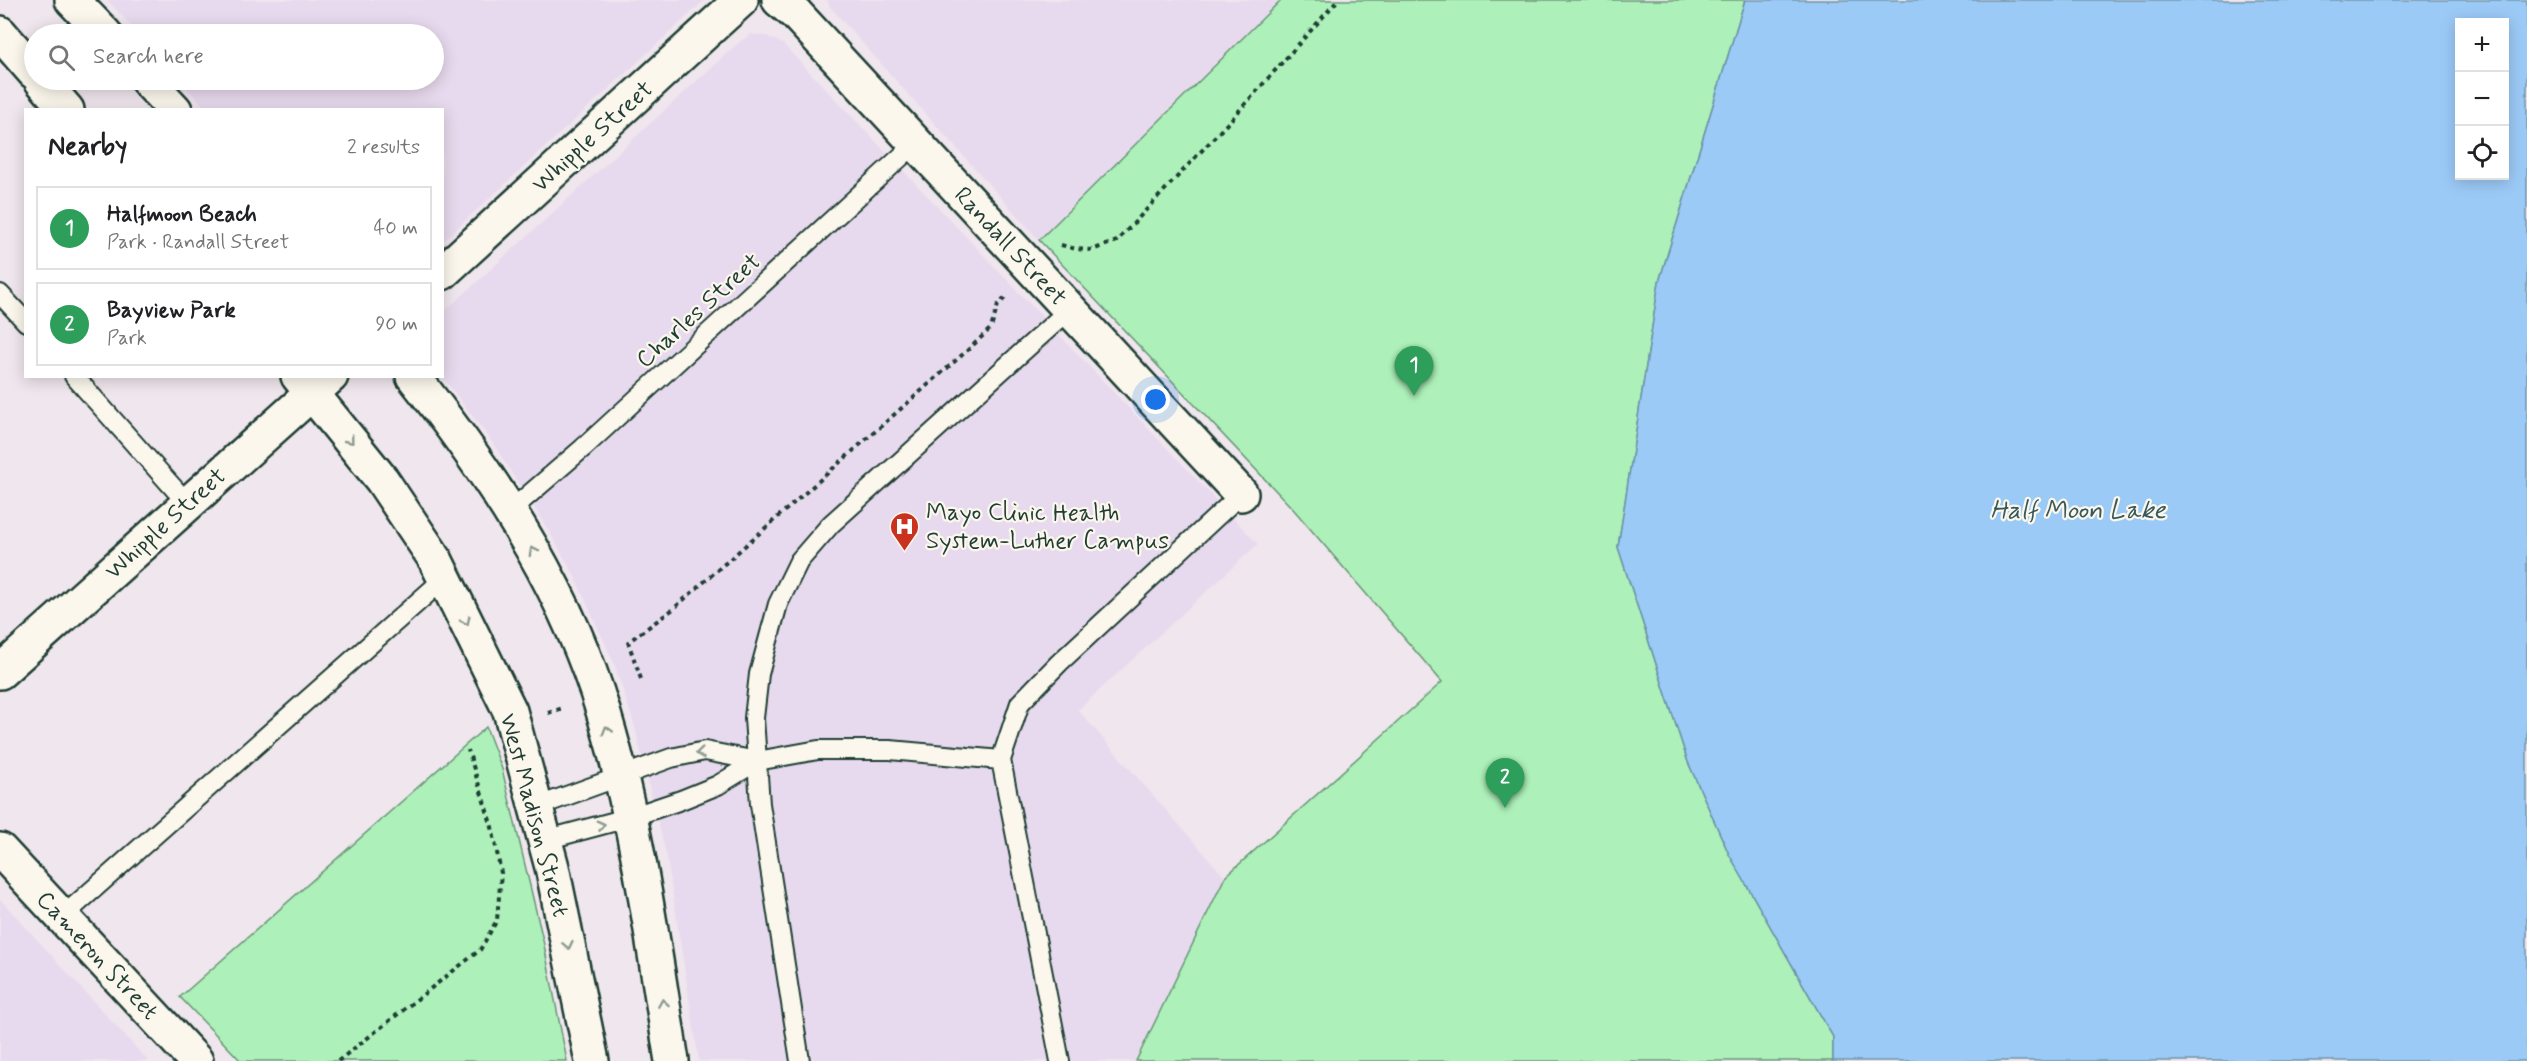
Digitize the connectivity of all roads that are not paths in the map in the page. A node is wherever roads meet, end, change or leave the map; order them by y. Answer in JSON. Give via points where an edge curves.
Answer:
{"nodes":[{"id":1,"x":72,"y":0,"type":"edge"},
{"id":2,"x":741,"y":0,"type":"edge"},
{"id":3,"x":779,"y":0,"type":"edge"},
{"id":4,"x":95,"y":24,"type":"edge"},
{"id":5,"x":0,"y":33,"type":"edge"},
{"id":6,"x":24,"y":61,"type":"edge"},
{"id":7,"x":50,"y":90,"type":"edge"},
{"id":8,"x":156,"y":90,"type":"edge"},
{"id":9,"x":65,"y":108,"type":"edge"},
{"id":10,"x":173,"y":108,"type":"edge"},
{"id":11,"x":915,"y":143,"type":"junction"},
{"id":12,"x":444,"y":271,"type":"edge"},
{"id":13,"x":0,"y":294,"type":"edge"},
{"id":14,"x":1070,"y":309,"type":"junction"},
{"id":15,"x":24,"y":320,"type":"edge"},
{"id":16,"x":76,"y":378,"type":"edge"},
{"id":17,"x":415,"y":378,"type":"edge"},
{"id":18,"x":314,"y":382,"type":"edge"},
{"id":19,"x":1241,"y":494,"type":"joint"},
{"id":20,"x":187,"y":503,"type":"junction"},
{"id":21,"x":511,"y":510,"type":"junction"},
{"id":22,"x":445,"y":578,"type":"junction"},
{"id":23,"x":0,"y":672,"type":"edge"},
{"id":24,"x":1001,"y":760,"type":"junction"},
{"id":25,"x":757,"y":761,"type":"junction"},
{"id":26,"x":620,"y":776,"type":"junction"},
{"id":27,"x":536,"y":807,"type":"junction"},
{"id":28,"x":631,"y":816,"type":"junction"},
{"id":29,"x":545,"y":840,"type":"junction"},
{"id":30,"x":0,"y":850,"type":"edge"},
{"id":31,"x":62,"y":918,"type":"junction"},
{"id":32,"x":196,"y":1061,"type":"edge"},
{"id":33,"x":592,"y":1061,"type":"edge"},
{"id":34,"x":672,"y":1061,"type":"edge"},
{"id":35,"x":800,"y":1061,"type":"edge"},
{"id":36,"x":1060,"y":1061,"type":"edge"}],
"edges":[{"from":1,"to":4,"type":"street"},
{"from":2,"to":12,"type":"street","name":"Whipple Street"},
{"from":3,"to":11,"type":"street","name":"Randall Street"},
{"from":5,"to":6,"type":"street"},
{"from":7,"to":9,"type":"street"},
{"from":8,"to":10,"type":"street"},
{"from":11,"to":14,"type":"street","name":"Randall Street"},
{"from":11,"to":21,"type":"lane","name":"Charles Street"},
{"from":13,"to":15,"type":"lane"},
{"from":14,"to":19,"type":"street","name":"Randall Street"},
{"from":14,"to":25,"type":"lane","via":[[831,524],[800,561],[778,604],[759,674],[753,718]]},
{"from":16,"to":20,"type":"lane"},
{"from":17,"to":21,"type":"street"},
{"from":18,"to":20,"type":"street","name":"Whipple Street"},
{"from":18,"to":22,"type":"street","name":"West Madison Street","one_way":true},
{"from":19,"to":24,"type":"lane","via":[[1020,703]]},
{"from":20,"to":23,"type":"street","name":"Whipple Street"},
{"from":26,"to":21,"type":"street","one_way":true,"via":[[582,653]]},
{"from":22,"to":27,"type":"street","name":"West Madison Street","one_way":true,"via":[[510,711]]},
{"from":22,"to":31,"type":"lane"},
{"from":24,"to":25,"type":"lane","via":[[890,750],[819,750]]},
{"from":24,"to":36,"type":"lane"},
{"from":25,"to":26,"type":"lane","one_way":true,"via":[[705,750]]},
{"from":25,"to":28,"type":"lane","via":[[718,785]]},
{"from":25,"to":35,"type":"lane","via":[[760,804]]},
{"from":26,"to":27,"type":"lane"},
{"from":26,"to":28,"type":"street"},
{"from":27,"to":29,"type":"street","name":"West Madison Street"},
{"from":29,"to":28,"type":"lane","one_way":true},
{"from":34,"to":28,"type":"street","one_way":true},
{"from":29,"to":33,"type":"street","name":"West Madison Street","one_way":true},
{"from":30,"to":31,"type":"street","name":"Cameron Street"},
{"from":31,"to":32,"type":"street","name":"Cameron Street"}]}
